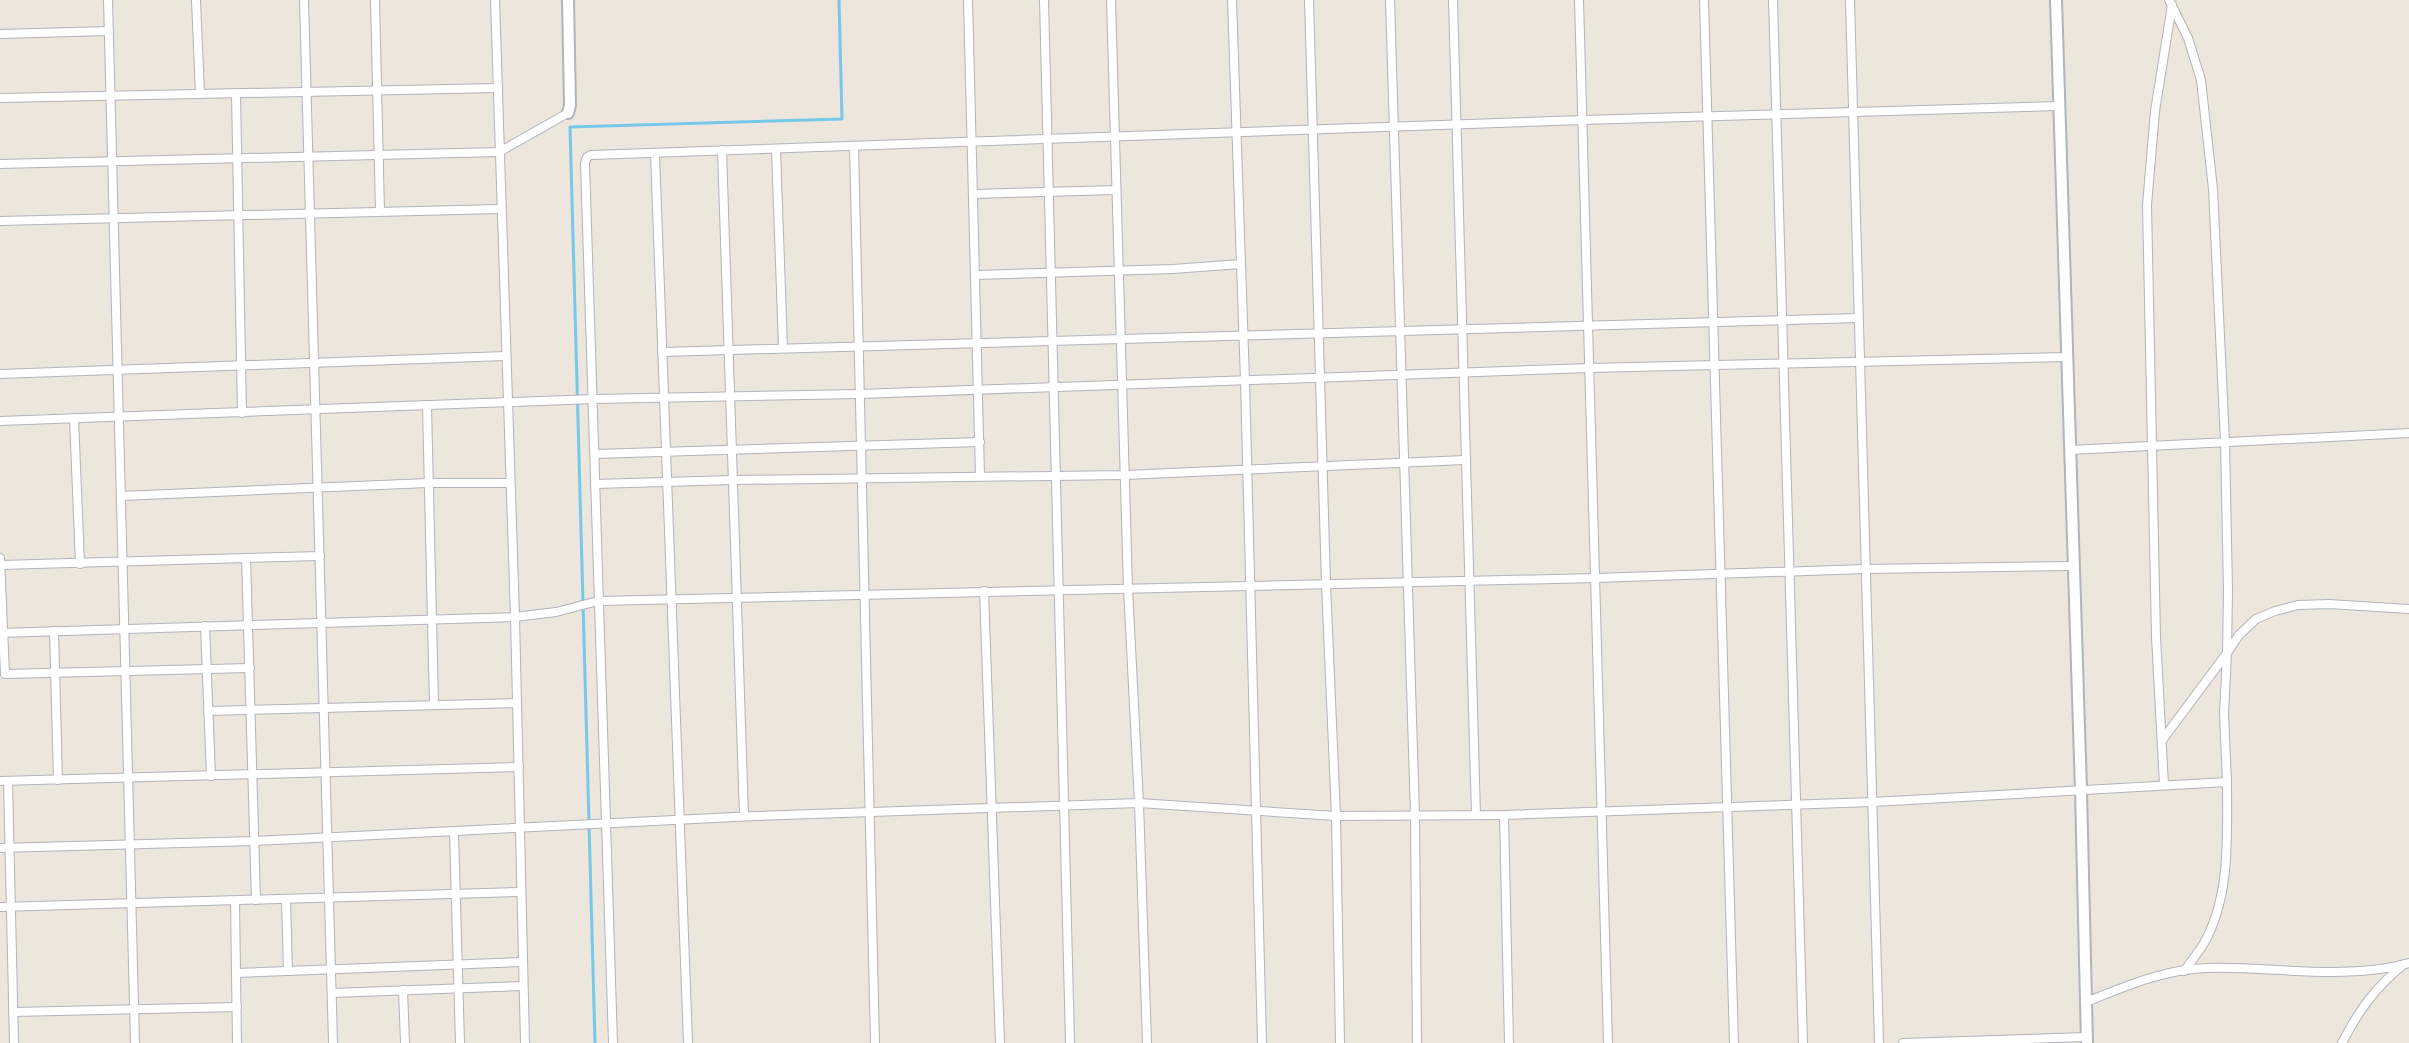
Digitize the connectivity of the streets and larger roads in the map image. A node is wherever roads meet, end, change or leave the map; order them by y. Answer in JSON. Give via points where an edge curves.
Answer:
{"nodes":[{"id":1,"x":108,"y":0,"type":"edge"},
{"id":2,"x":196,"y":0,"type":"edge"},
{"id":3,"x":304,"y":0,"type":"edge"},
{"id":4,"x":375,"y":0,"type":"edge"},
{"id":5,"x":495,"y":0,"type":"edge"},
{"id":6,"x":568,"y":0,"type":"edge"},
{"id":7,"x":968,"y":0,"type":"edge"},
{"id":8,"x":1044,"y":0,"type":"edge"},
{"id":9,"x":1111,"y":0,"type":"edge"},
{"id":10,"x":1232,"y":0,"type":"edge"},
{"id":11,"x":1309,"y":0,"type":"edge"},
{"id":12,"x":1390,"y":0,"type":"edge"},
{"id":13,"x":1453,"y":0,"type":"edge"},
{"id":14,"x":1579,"y":0,"type":"edge"},
{"id":15,"x":1704,"y":0,"type":"edge"},
{"id":16,"x":1773,"y":0,"type":"edge"},
{"id":17,"x":1850,"y":0,"type":"edge"},
{"id":18,"x":2056,"y":0,"type":"edge"},
{"id":19,"x":2171,"y":3,"type":"edge"},
{"id":20,"x":109,"y":31,"type":"junction"},
{"id":21,"x":0,"y":34,"type":"edge"},
{"id":22,"x":498,"y":88,"type":"junction"},
{"id":23,"x":376,"y":90,"type":"junction"},
{"id":24,"x":307,"y":92,"type":"junction"},
{"id":25,"x":200,"y":94,"type":"junction"},
{"id":26,"x":236,"y":94,"type":"junction"},
{"id":27,"x":111,"y":97,"type":"junction"},
{"id":28,"x":0,"y":98,"type":"edge"},
{"id":29,"x":2059,"y":106,"type":"junction"},
{"id":30,"x":1853,"y":112,"type":"junction"},
{"id":31,"x":568,"y":113,"type":"joint"},
{"id":32,"x":1777,"y":114,"type":"junction"},
{"id":33,"x":1709,"y":117,"type":"junction"},
{"id":34,"x":1583,"y":120,"type":"junction"},
{"id":35,"x":1457,"y":125,"type":"junction"},
{"id":36,"x":1395,"y":127,"type":"junction"},
{"id":37,"x":1314,"y":130,"type":"junction"},
{"id":38,"x":1236,"y":133,"type":"junction"},
{"id":39,"x":1115,"y":137,"type":"junction"},
{"id":40,"x":1047,"y":139,"type":"junction"},
{"id":41,"x":972,"y":142,"type":"junction"},
{"id":42,"x":854,"y":146,"type":"junction"},
{"id":43,"x":776,"y":149,"type":"junction"},
{"id":44,"x":722,"y":150,"type":"junction"},
{"id":45,"x":499,"y":152,"type":"junction"},
{"id":46,"x":655,"y":154,"type":"junction"},
{"id":47,"x":378,"y":155,"type":"junction"},
{"id":48,"x":309,"y":156,"type":"junction"},
{"id":49,"x":237,"y":158,"type":"junction"},
{"id":50,"x":113,"y":162,"type":"junction"},
{"id":51,"x":0,"y":164,"type":"edge"},
{"id":52,"x":1116,"y":190,"type":"junction"},
{"id":53,"x":1049,"y":191,"type":"junction"},
{"id":54,"x":974,"y":194,"type":"junction"},
{"id":55,"x":500,"y":209,"type":"junction"},
{"id":56,"x":380,"y":211,"type":"junction"},
{"id":57,"x":311,"y":214,"type":"junction"},
{"id":58,"x":237,"y":217,"type":"junction"},
{"id":59,"x":114,"y":218,"type":"junction"},
{"id":60,"x":0,"y":221,"type":"edge"},
{"id":61,"x":1241,"y":264,"type":"junction"},
{"id":62,"x":1119,"y":270,"type":"junction"},
{"id":63,"x":1050,"y":273,"type":"junction"},
{"id":64,"x":976,"y":275,"type":"junction"},
{"id":65,"x":1858,"y":318,"type":"junction"},
{"id":66,"x":1783,"y":320,"type":"junction"},
{"id":67,"x":1714,"y":322,"type":"junction"},
{"id":68,"x":1588,"y":326,"type":"junction"},
{"id":69,"x":1461,"y":331,"type":"junction"},
{"id":70,"x":1399,"y":333,"type":"junction"},
{"id":71,"x":1319,"y":335,"type":"junction"},
{"id":72,"x":1244,"y":337,"type":"junction"},
{"id":73,"x":1121,"y":341,"type":"junction"},
{"id":74,"x":1052,"y":343,"type":"junction"},
{"id":75,"x":977,"y":344,"type":"junction"},
{"id":76,"x":859,"y":346,"type":"junction"},
{"id":77,"x":783,"y":348,"type":"junction"},
{"id":78,"x":729,"y":350,"type":"junction"},
{"id":79,"x":662,"y":352,"type":"junction"},
{"id":80,"x":505,"y":356,"type":"junction"},
{"id":81,"x":2067,"y":357,"type":"junction"},
{"id":82,"x":315,"y":362,"type":"junction"},
{"id":83,"x":1859,"y":362,"type":"junction"},
{"id":84,"x":1785,"y":364,"type":"junction"},
{"id":85,"x":240,"y":365,"type":"junction"},
{"id":86,"x":1716,"y":366,"type":"junction"},
{"id":87,"x":1590,"y":368,"type":"junction"},
{"id":88,"x":118,"y":370,"type":"junction"},
{"id":89,"x":1463,"y":372,"type":"junction"},
{"id":90,"x":0,"y":374,"type":"edge"},
{"id":91,"x":1402,"y":374,"type":"junction"},
{"id":92,"x":1320,"y":379,"type":"junction"},
{"id":93,"x":1245,"y":381,"type":"junction"},
{"id":94,"x":1122,"y":384,"type":"junction"},
{"id":95,"x":1054,"y":386,"type":"junction"},
{"id":96,"x":978,"y":390,"type":"junction"},
{"id":97,"x":860,"y":394,"type":"junction"},
{"id":98,"x":730,"y":395,"type":"junction"},
{"id":99,"x":594,"y":399,"type":"junction"},
{"id":100,"x":664,"y":399,"type":"junction"},
{"id":101,"x":507,"y":402,"type":"junction"},
{"id":102,"x":427,"y":406,"type":"junction"},
{"id":103,"x":316,"y":410,"type":"junction"},
{"id":104,"x":242,"y":413,"type":"junction"},
{"id":105,"x":118,"y":415,"type":"junction"},
{"id":106,"x":74,"y":417,"type":"junction"},
{"id":107,"x":0,"y":421,"type":"edge"},
{"id":108,"x":2409,"y":433,"type":"edge"},
{"id":109,"x":2225,"y":441,"type":"junction"},
{"id":110,"x":980,"y":442,"type":"junction"},
{"id":111,"x":2153,"y":445,"type":"junction"},
{"id":112,"x":861,"y":446,"type":"junction"},
{"id":113,"x":732,"y":450,"type":"junction"},
{"id":114,"x":2070,"y":450,"type":"junction"},
{"id":115,"x":667,"y":452,"type":"junction"},
{"id":116,"x":595,"y":454,"type":"junction"},
{"id":117,"x":1465,"y":460,"type":"junction"},
{"id":118,"x":1404,"y":462,"type":"junction"},
{"id":119,"x":1324,"y":465,"type":"junction"},
{"id":120,"x":1247,"y":469,"type":"junction"},
{"id":121,"x":1125,"y":475,"type":"junction"},
{"id":122,"x":980,"y":476,"type":"junction"},
{"id":123,"x":1056,"y":476,"type":"junction"},
{"id":124,"x":862,"y":479,"type":"junction"},
{"id":125,"x":733,"y":480,"type":"junction"},
{"id":126,"x":668,"y":482,"type":"junction"},
{"id":127,"x":428,"y":483,"type":"junction"},
{"id":128,"x":509,"y":483,"type":"junction"},
{"id":129,"x":595,"y":484,"type":"junction"},
{"id":130,"x":318,"y":487,"type":"junction"},
{"id":131,"x":121,"y":496,"type":"junction"},
{"id":132,"x":320,"y":555,"type":"junction"},
{"id":133,"x":0,"y":558,"type":"edge"},
{"id":134,"x":246,"y":558,"type":"junction"},
{"id":135,"x":123,"y":563,"type":"junction"},
{"id":136,"x":80,"y":564,"type":"junction"},
{"id":137,"x":0,"y":565,"type":"edge"},
{"id":138,"x":2073,"y":566,"type":"junction"},
{"id":139,"x":1865,"y":569,"type":"junction"},
{"id":140,"x":1790,"y":571,"type":"junction"},
{"id":141,"x":1722,"y":573,"type":"junction"},
{"id":142,"x":1596,"y":578,"type":"junction"},
{"id":143,"x":1469,"y":580,"type":"junction"},
{"id":144,"x":1407,"y":582,"type":"junction"},
{"id":145,"x":1251,"y":584,"type":"junction"},
{"id":146,"x":1326,"y":584,"type":"junction"},
{"id":147,"x":1128,"y":588,"type":"junction"},
{"id":148,"x":1059,"y":589,"type":"junction"},
{"id":149,"x":984,"y":591,"type":"junction"},
{"id":150,"x":865,"y":594,"type":"junction"},
{"id":151,"x":736,"y":598,"type":"junction"},
{"id":152,"x":673,"y":599,"type":"junction"},
{"id":153,"x":598,"y":601,"type":"junction"},
{"id":154,"x":2409,"y":609,"type":"edge"},
{"id":155,"x":515,"y":617,"type":"junction"},
{"id":156,"x":432,"y":620,"type":"junction"},
{"id":157,"x":321,"y":623,"type":"junction"},
{"id":158,"x":248,"y":625,"type":"junction"},
{"id":159,"x":205,"y":626,"type":"junction"},
{"id":160,"x":125,"y":629,"type":"junction"},
{"id":161,"x":54,"y":631,"type":"junction"},
{"id":162,"x":1,"y":633,"type":"edge"},
{"id":163,"x":2227,"y":653,"type":"junction"},
{"id":164,"x":250,"y":668,"type":"junction"},
{"id":165,"x":206,"y":670,"type":"junction"},
{"id":166,"x":126,"y":672,"type":"junction"},
{"id":167,"x":56,"y":673,"type":"junction"},
{"id":168,"x":517,"y":703,"type":"junction"},
{"id":169,"x":434,"y":705,"type":"junction"},
{"id":170,"x":322,"y":708,"type":"junction"},
{"id":171,"x":251,"y":710,"type":"junction"},
{"id":172,"x":207,"y":711,"type":"junction"},
{"id":173,"x":2163,"y":740,"type":"junction"},
{"id":174,"x":519,"y":767,"type":"junction"},
{"id":175,"x":325,"y":773,"type":"junction"},
{"id":176,"x":253,"y":775,"type":"junction"},
{"id":177,"x":210,"y":776,"type":"junction"},
{"id":178,"x":128,"y":778,"type":"junction"},
{"id":179,"x":58,"y":780,"type":"junction"},
{"id":180,"x":4,"y":781,"type":"edge"},
{"id":181,"x":2227,"y":782,"type":"junction"},
{"id":182,"x":2164,"y":785,"type":"junction"},
{"id":183,"x":2081,"y":791,"type":"junction"},
{"id":184,"x":1873,"y":802,"type":"junction"},
{"id":185,"x":1139,"y":803,"type":"junction"},
{"id":186,"x":1797,"y":804,"type":"junction"},
{"id":187,"x":1064,"y":805,"type":"junction"},
{"id":188,"x":1728,"y":807,"type":"junction"},
{"id":189,"x":992,"y":808,"type":"junction"},
{"id":190,"x":870,"y":812,"type":"junction"},
{"id":191,"x":1257,"y":812,"type":"junction"},
{"id":192,"x":1602,"y":812,"type":"junction"},
{"id":193,"x":1476,"y":815,"type":"junction"},
{"id":194,"x":1504,"y":815,"type":"junction"},
{"id":195,"x":744,"y":816,"type":"junction"},
{"id":196,"x":1336,"y":816,"type":"junction"},
{"id":197,"x":1414,"y":816,"type":"junction"},
{"id":198,"x":680,"y":820,"type":"junction"},
{"id":199,"x":605,"y":823,"type":"junction"},
{"id":200,"x":519,"y":828,"type":"junction"},
{"id":201,"x":454,"y":832,"type":"junction"},
{"id":202,"x":328,"y":838,"type":"junction"},
{"id":203,"x":255,"y":841,"type":"junction"},
{"id":204,"x":130,"y":845,"type":"junction"},
{"id":205,"x":4,"y":848,"type":"edge"},
{"id":206,"x":520,"y":892,"type":"junction"},
{"id":207,"x":456,"y":894,"type":"junction"},
{"id":208,"x":329,"y":899,"type":"junction"},
{"id":209,"x":256,"y":900,"type":"junction"},
{"id":210,"x":286,"y":900,"type":"junction"},
{"id":211,"x":235,"y":901,"type":"junction"},
{"id":212,"x":132,"y":903,"type":"junction"},
{"id":213,"x":0,"y":907,"type":"edge"},
{"id":214,"x":11,"y":907,"type":"junction"},
{"id":215,"x":523,"y":962,"type":"junction"},
{"id":216,"x":2407,"y":963,"type":"edge"},
{"id":217,"x":458,"y":965,"type":"junction"},
{"id":218,"x":331,"y":969,"type":"junction"},
{"id":219,"x":288,"y":971,"type":"junction"},
{"id":220,"x":2184,"y":971,"type":"junction"},
{"id":221,"x":237,"y":973,"type":"junction"},
{"id":222,"x":523,"y":986,"type":"junction"},
{"id":223,"x":459,"y":988,"type":"junction"},
{"id":224,"x":404,"y":990,"type":"junction"},
{"id":225,"x":332,"y":993,"type":"junction"},
{"id":226,"x":2086,"y":1002,"type":"junction"},
{"id":227,"x":237,"y":1007,"type":"junction"},
{"id":228,"x":134,"y":1009,"type":"junction"},
{"id":229,"x":13,"y":1012,"type":"junction"},
{"id":230,"x":2087,"y":1040,"type":"edge"},
{"id":231,"x":14,"y":1043,"type":"edge"},
{"id":232,"x":135,"y":1043,"type":"edge"},
{"id":233,"x":237,"y":1043,"type":"edge"},
{"id":234,"x":333,"y":1043,"type":"edge"},
{"id":235,"x":405,"y":1043,"type":"edge"},
{"id":236,"x":460,"y":1043,"type":"edge"},
{"id":237,"x":525,"y":1043,"type":"edge"},
{"id":238,"x":613,"y":1043,"type":"edge"},
{"id":239,"x":688,"y":1043,"type":"edge"},
{"id":240,"x":874,"y":1043,"type":"edge"},
{"id":241,"x":1000,"y":1043,"type":"edge"},
{"id":242,"x":1070,"y":1043,"type":"edge"},
{"id":243,"x":1147,"y":1043,"type":"edge"},
{"id":244,"x":1262,"y":1043,"type":"edge"},
{"id":245,"x":1340,"y":1043,"type":"edge"},
{"id":246,"x":1417,"y":1043,"type":"edge"},
{"id":247,"x":1509,"y":1043,"type":"edge"},
{"id":248,"x":1608,"y":1043,"type":"edge"},
{"id":249,"x":1734,"y":1043,"type":"edge"},
{"id":250,"x":1803,"y":1043,"type":"edge"},
{"id":251,"x":1879,"y":1043,"type":"edge"},
{"id":252,"x":1903,"y":1043,"type":"edge"},
{"id":253,"x":2342,"y":1043,"type":"edge"}],
"edges":[{"from":1,"to":20,"type":"street"},
{"from":2,"to":25,"type":"street"},
{"from":3,"to":24,"type":"street"},
{"from":4,"to":23,"type":"street"},
{"from":5,"to":22,"type":"street"},
{"from":6,"to":31,"type":"street"},
{"from":7,"to":41,"type":"street"},
{"from":8,"to":40,"type":"street"},
{"from":9,"to":39,"type":"street"},
{"from":10,"to":38,"type":"street"},
{"from":11,"to":37,"type":"street"},
{"from":12,"to":36,"type":"street"},
{"from":13,"to":35,"type":"street"},
{"from":14,"to":34,"type":"street"},
{"from":15,"to":33,"type":"street"},
{"from":16,"to":32,"type":"street"},
{"from":17,"to":30,"type":"street"},
{"from":18,"to":29,"type":"street"},
{"from":19,"to":109,"type":"street","via":[[2192,48],[2201,80],[2213,189]]},
{"from":19,"to":111,"type":"street","via":[[2155,111],[2147,205]]},
{"from":20,"to":21,"type":"street"},
{"from":20,"to":27,"type":"street"},
{"from":22,"to":23,"type":"street"},
{"from":22,"to":45,"type":"street"},
{"from":23,"to":24,"type":"street"},
{"from":23,"to":47,"type":"street"},
{"from":24,"to":26,"type":"street"},
{"from":24,"to":48,"type":"street"},
{"from":25,"to":26,"type":"street"},
{"from":25,"to":27,"type":"street"},
{"from":26,"to":49,"type":"street"},
{"from":27,"to":28,"type":"street"},
{"from":27,"to":50,"type":"street"},
{"from":29,"to":30,"type":"street"},
{"from":29,"to":81,"type":"street"},
{"from":30,"to":32,"type":"street"},
{"from":30,"to":65,"type":"street"},
{"from":31,"to":45,"type":"street"},
{"from":32,"to":33,"type":"street"},
{"from":32,"to":66,"type":"street"},
{"from":33,"to":34,"type":"street"},
{"from":33,"to":67,"type":"street"},
{"from":34,"to":35,"type":"street"},
{"from":34,"to":68,"type":"street"},
{"from":35,"to":36,"type":"street"},
{"from":35,"to":69,"type":"street"},
{"from":36,"to":37,"type":"street"},
{"from":36,"to":70,"type":"street"},
{"from":37,"to":38,"type":"street"},
{"from":37,"to":71,"type":"street"},
{"from":38,"to":39,"type":"street"},
{"from":38,"to":61,"type":"street"},
{"from":39,"to":40,"type":"street"},
{"from":39,"to":52,"type":"street"},
{"from":40,"to":41,"type":"street"},
{"from":40,"to":53,"type":"street"},
{"from":41,"to":42,"type":"street"},
{"from":41,"to":54,"type":"street"},
{"from":42,"to":43,"type":"street"},
{"from":42,"to":76,"type":"street"},
{"from":43,"to":44,"type":"street"},
{"from":43,"to":77,"type":"street"},
{"from":44,"to":46,"type":"street"},
{"from":44,"to":78,"type":"street"},
{"from":45,"to":47,"type":"street"},
{"from":45,"to":55,"type":"street"},
{"from":46,"to":79,"type":"street"},
{"from":46,"to":99,"type":"street","via":[[591,155],[585,163]]},
{"from":47,"to":48,"type":"street"},
{"from":47,"to":56,"type":"street"},
{"from":48,"to":49,"type":"street"},
{"from":48,"to":57,"type":"street"},
{"from":49,"to":50,"type":"street"},
{"from":49,"to":58,"type":"street"},
{"from":50,"to":51,"type":"street"},
{"from":50,"to":59,"type":"street"},
{"from":52,"to":53,"type":"street"},
{"from":52,"to":62,"type":"street"},
{"from":53,"to":54,"type":"street"},
{"from":53,"to":63,"type":"street"},
{"from":54,"to":64,"type":"street"},
{"from":55,"to":56,"type":"street"},
{"from":55,"to":80,"type":"street"},
{"from":56,"to":57,"type":"street"},
{"from":57,"to":58,"type":"street"},
{"from":57,"to":82,"type":"street"},
{"from":58,"to":59,"type":"street"},
{"from":58,"to":85,"type":"street"},
{"from":59,"to":60,"type":"street"},
{"from":59,"to":88,"type":"street"},
{"from":61,"to":62,"type":"street"},
{"from":61,"to":72,"type":"street"},
{"from":62,"to":63,"type":"street"},
{"from":62,"to":73,"type":"street"},
{"from":63,"to":64,"type":"street"},
{"from":63,"to":74,"type":"street"},
{"from":64,"to":75,"type":"street"},
{"from":65,"to":66,"type":"street"},
{"from":65,"to":83,"type":"street"},
{"from":66,"to":67,"type":"street"},
{"from":66,"to":84,"type":"street"},
{"from":67,"to":68,"type":"street"},
{"from":67,"to":86,"type":"street"},
{"from":68,"to":69,"type":"street"},
{"from":68,"to":87,"type":"street"},
{"from":69,"to":70,"type":"street"},
{"from":69,"to":89,"type":"street"},
{"from":70,"to":71,"type":"street"},
{"from":70,"to":91,"type":"street"},
{"from":71,"to":72,"type":"street"},
{"from":71,"to":92,"type":"street"},
{"from":72,"to":73,"type":"street"},
{"from":72,"to":93,"type":"street"},
{"from":73,"to":74,"type":"street"},
{"from":73,"to":94,"type":"street"},
{"from":74,"to":75,"type":"street"},
{"from":74,"to":95,"type":"street"},
{"from":75,"to":76,"type":"street"},
{"from":75,"to":96,"type":"street"},
{"from":76,"to":77,"type":"street"},
{"from":76,"to":97,"type":"street"},
{"from":77,"to":78,"type":"street"},
{"from":78,"to":79,"type":"street"},
{"from":78,"to":98,"type":"street"},
{"from":79,"to":100,"type":"street"},
{"from":80,"to":82,"type":"street"},
{"from":80,"to":101,"type":"street"},
{"from":81,"to":83,"type":"street"},
{"from":81,"to":114,"type":"street"},
{"from":82,"to":85,"type":"street"},
{"from":82,"to":103,"type":"street"},
{"from":83,"to":84,"type":"street"},
{"from":83,"to":139,"type":"street"},
{"from":84,"to":86,"type":"street"},
{"from":84,"to":140,"type":"street"},
{"from":85,"to":88,"type":"street"},
{"from":85,"to":104,"type":"street"},
{"from":86,"to":87,"type":"street"},
{"from":86,"to":141,"type":"street"},
{"from":87,"to":89,"type":"street"},
{"from":87,"to":142,"type":"street"},
{"from":88,"to":90,"type":"street"},
{"from":88,"to":105,"type":"street"},
{"from":89,"to":91,"type":"street"},
{"from":89,"to":117,"type":"street"},
{"from":91,"to":92,"type":"street"},
{"from":91,"to":118,"type":"street"},
{"from":92,"to":93,"type":"street"},
{"from":92,"to":119,"type":"street"},
{"from":93,"to":94,"type":"street"},
{"from":93,"to":120,"type":"street"},
{"from":94,"to":95,"type":"street"},
{"from":94,"to":121,"type":"street"},
{"from":95,"to":96,"type":"street"},
{"from":95,"to":123,"type":"street"},
{"from":96,"to":97,"type":"street"},
{"from":96,"to":110,"type":"street"},
{"from":97,"to":98,"type":"street"},
{"from":97,"to":112,"type":"street"},
{"from":98,"to":100,"type":"street"},
{"from":98,"to":113,"type":"street"},
{"from":99,"to":100,"type":"street"},
{"from":99,"to":101,"type":"street"},
{"from":99,"to":116,"type":"street"},
{"from":100,"to":115,"type":"street"},
{"from":101,"to":102,"type":"street"},
{"from":101,"to":128,"type":"street"},
{"from":102,"to":103,"type":"street"},
{"from":102,"to":127,"type":"street"},
{"from":103,"to":104,"type":"street"},
{"from":103,"to":130,"type":"street"},
{"from":104,"to":105,"type":"street"},
{"from":105,"to":106,"type":"street"},
{"from":105,"to":131,"type":"street"},
{"from":106,"to":107,"type":"street"},
{"from":106,"to":136,"type":"street"},
{"from":108,"to":109,"type":"street"},
{"from":109,"to":111,"type":"street"},
{"from":109,"to":163,"type":"street"},
{"from":110,"to":112,"type":"street"},
{"from":110,"to":122,"type":"street"},
{"from":111,"to":114,"type":"street"},
{"from":111,"to":173,"type":"street","via":[[2156,637]]},
{"from":112,"to":113,"type":"street"},
{"from":112,"to":124,"type":"street"},
{"from":113,"to":115,"type":"street"},
{"from":113,"to":125,"type":"street"},
{"from":114,"to":138,"type":"street"},
{"from":115,"to":116,"type":"street"},
{"from":115,"to":126,"type":"street"},
{"from":116,"to":129,"type":"street"},
{"from":117,"to":118,"type":"street"},
{"from":117,"to":143,"type":"street"},
{"from":118,"to":119,"type":"street"},
{"from":118,"to":144,"type":"street"},
{"from":119,"to":120,"type":"street"},
{"from":119,"to":146,"type":"street"},
{"from":120,"to":121,"type":"street"},
{"from":120,"to":145,"type":"street"},
{"from":121,"to":123,"type":"street"},
{"from":121,"to":147,"type":"street"},
{"from":122,"to":123,"type":"street"},
{"from":122,"to":124,"type":"street"},
{"from":123,"to":148,"type":"street"},
{"from":124,"to":125,"type":"street"},
{"from":124,"to":150,"type":"street"},
{"from":125,"to":126,"type":"street"},
{"from":125,"to":151,"type":"street"},
{"from":126,"to":129,"type":"street"},
{"from":126,"to":152,"type":"street"},
{"from":127,"to":128,"type":"street"},
{"from":127,"to":130,"type":"street"},
{"from":127,"to":156,"type":"street"},
{"from":128,"to":155,"type":"street"},
{"from":129,"to":153,"type":"street"},
{"from":130,"to":131,"type":"street"},
{"from":130,"to":132,"type":"street"},
{"from":131,"to":135,"type":"street"},
{"from":132,"to":134,"type":"street"},
{"from":132,"to":157,"type":"street"},
{"from":133,"to":137,"type":"street"},
{"from":134,"to":135,"type":"street"},
{"from":134,"to":158,"type":"street"},
{"from":135,"to":136,"type":"street"},
{"from":135,"to":160,"type":"street"},
{"from":136,"to":137,"type":"street"},
{"from":137,"to":162,"type":"street"},
{"from":138,"to":139,"type":"street"},
{"from":138,"to":183,"type":"street"},
{"from":139,"to":140,"type":"street"},
{"from":139,"to":184,"type":"street"},
{"from":140,"to":141,"type":"street"},
{"from":140,"to":186,"type":"street"},
{"from":141,"to":142,"type":"street"},
{"from":141,"to":188,"type":"street"},
{"from":142,"to":143,"type":"street"},
{"from":142,"to":192,"type":"street"},
{"from":143,"to":144,"type":"street"},
{"from":143,"to":193,"type":"street"},
{"from":144,"to":146,"type":"street"},
{"from":144,"to":197,"type":"street"},
{"from":145,"to":146,"type":"street"},
{"from":145,"to":147,"type":"street"},
{"from":145,"to":191,"type":"street"},
{"from":146,"to":196,"type":"street"},
{"from":147,"to":148,"type":"street"},
{"from":147,"to":185,"type":"street"},
{"from":148,"to":149,"type":"street"},
{"from":148,"to":187,"type":"street"},
{"from":149,"to":150,"type":"street"},
{"from":149,"to":189,"type":"street"},
{"from":150,"to":151,"type":"street"},
{"from":150,"to":190,"type":"street"},
{"from":151,"to":152,"type":"street"},
{"from":151,"to":195,"type":"street"},
{"from":152,"to":153,"type":"street"},
{"from":152,"to":198,"type":"street"},
{"from":153,"to":155,"type":"street"},
{"from":153,"to":199,"type":"street"},
{"from":154,"to":163,"type":"street","via":[[2329,603],[2275,610],[2256,619]]},
{"from":155,"to":156,"type":"street"},
{"from":155,"to":168,"type":"street"},
{"from":156,"to":157,"type":"street"},
{"from":156,"to":169,"type":"street"},
{"from":157,"to":158,"type":"street"},
{"from":157,"to":170,"type":"street"},
{"from":158,"to":159,"type":"street"},
{"from":158,"to":164,"type":"street"},
{"from":159,"to":160,"type":"street"},
{"from":159,"to":165,"type":"street"},
{"from":160,"to":161,"type":"street"},
{"from":160,"to":166,"type":"street"},
{"from":161,"to":162,"type":"street"},
{"from":161,"to":167,"type":"street"},
{"from":162,"to":167,"type":"street","via":[[5,674]]},
{"from":163,"to":173,"type":"street"},
{"from":163,"to":181,"type":"street"},
{"from":164,"to":165,"type":"street"},
{"from":164,"to":171,"type":"street"},
{"from":165,"to":166,"type":"street"},
{"from":165,"to":172,"type":"street"},
{"from":166,"to":167,"type":"street"},
{"from":166,"to":178,"type":"street"},
{"from":167,"to":179,"type":"street"},
{"from":168,"to":169,"type":"street"},
{"from":168,"to":174,"type":"street"},
{"from":169,"to":170,"type":"street"},
{"from":170,"to":171,"type":"street"},
{"from":170,"to":175,"type":"street"},
{"from":171,"to":172,"type":"street"},
{"from":171,"to":176,"type":"street"},
{"from":172,"to":177,"type":"street"},
{"from":173,"to":182,"type":"street"},
{"from":174,"to":175,"type":"street"},
{"from":174,"to":200,"type":"street"},
{"from":175,"to":176,"type":"street"},
{"from":175,"to":202,"type":"street"},
{"from":176,"to":177,"type":"street"},
{"from":176,"to":203,"type":"street"},
{"from":177,"to":178,"type":"street"},
{"from":178,"to":179,"type":"street"},
{"from":178,"to":204,"type":"street"},
{"from":179,"to":180,"type":"street"},
{"from":180,"to":205,"type":"street"},
{"from":181,"to":182,"type":"street"},
{"from":181,"to":220,"type":"street","via":[[2226,865],[2219,905],[2203,944]]},
{"from":182,"to":183,"type":"street"},
{"from":183,"to":184,"type":"street"},
{"from":183,"to":226,"type":"street"},
{"from":184,"to":186,"type":"street"},
{"from":184,"to":251,"type":"street"},
{"from":185,"to":187,"type":"street"},
{"from":185,"to":191,"type":"street"},
{"from":185,"to":243,"type":"street"},
{"from":186,"to":188,"type":"street"},
{"from":186,"to":250,"type":"street"},
{"from":187,"to":189,"type":"street"},
{"from":187,"to":242,"type":"street"},
{"from":188,"to":192,"type":"street"},
{"from":188,"to":249,"type":"street"},
{"from":189,"to":190,"type":"street"},
{"from":189,"to":241,"type":"street"},
{"from":190,"to":195,"type":"street"},
{"from":190,"to":240,"type":"street"},
{"from":191,"to":196,"type":"street"},
{"from":191,"to":244,"type":"street"},
{"from":192,"to":194,"type":"street"},
{"from":192,"to":248,"type":"street"},
{"from":193,"to":194,"type":"street"},
{"from":193,"to":197,"type":"street"},
{"from":194,"to":247,"type":"street"},
{"from":195,"to":198,"type":"street"},
{"from":196,"to":197,"type":"street"},
{"from":196,"to":245,"type":"street"},
{"from":197,"to":246,"type":"street"},
{"from":198,"to":199,"type":"street"},
{"from":198,"to":239,"type":"street"},
{"from":199,"to":200,"type":"street"},
{"from":199,"to":238,"type":"street"},
{"from":200,"to":201,"type":"street"},
{"from":200,"to":206,"type":"street"},
{"from":201,"to":202,"type":"street"},
{"from":201,"to":207,"type":"street"},
{"from":202,"to":203,"type":"street"},
{"from":202,"to":208,"type":"street"},
{"from":203,"to":204,"type":"street"},
{"from":203,"to":209,"type":"street"},
{"from":204,"to":205,"type":"street"},
{"from":204,"to":212,"type":"street"},
{"from":205,"to":214,"type":"street"},
{"from":206,"to":207,"type":"street"},
{"from":206,"to":215,"type":"street"},
{"from":207,"to":208,"type":"street"},
{"from":207,"to":217,"type":"street"},
{"from":208,"to":210,"type":"street"},
{"from":208,"to":218,"type":"street"},
{"from":209,"to":210,"type":"street"},
{"from":209,"to":211,"type":"street"},
{"from":210,"to":219,"type":"street"},
{"from":211,"to":212,"type":"street"},
{"from":211,"to":221,"type":"street"},
{"from":212,"to":214,"type":"street"},
{"from":212,"to":228,"type":"street"},
{"from":213,"to":214,"type":"street"},
{"from":214,"to":229,"type":"street"},
{"from":215,"to":217,"type":"street"},
{"from":215,"to":222,"type":"street"},
{"from":216,"to":220,"type":"street","via":[[2336,972],[2207,968]]},
{"from":216,"to":253,"type":"street","via":[[2368,998]]},
{"from":217,"to":218,"type":"street"},
{"from":217,"to":223,"type":"street"},
{"from":218,"to":219,"type":"street"},
{"from":218,"to":225,"type":"street"},
{"from":219,"to":221,"type":"street"},
{"from":220,"to":226,"type":"street","via":[[2155,975]]},
{"from":221,"to":227,"type":"street"},
{"from":222,"to":223,"type":"street"},
{"from":222,"to":237,"type":"street"},
{"from":223,"to":224,"type":"street"},
{"from":223,"to":236,"type":"street"},
{"from":224,"to":225,"type":"street"},
{"from":224,"to":235,"type":"street"},
{"from":225,"to":234,"type":"street"},
{"from":226,"to":230,"type":"street"},
{"from":227,"to":228,"type":"street"},
{"from":227,"to":233,"type":"street"},
{"from":228,"to":229,"type":"street"},
{"from":228,"to":232,"type":"street"},
{"from":229,"to":231,"type":"street"},
{"from":230,"to":252,"type":"street"}]}
